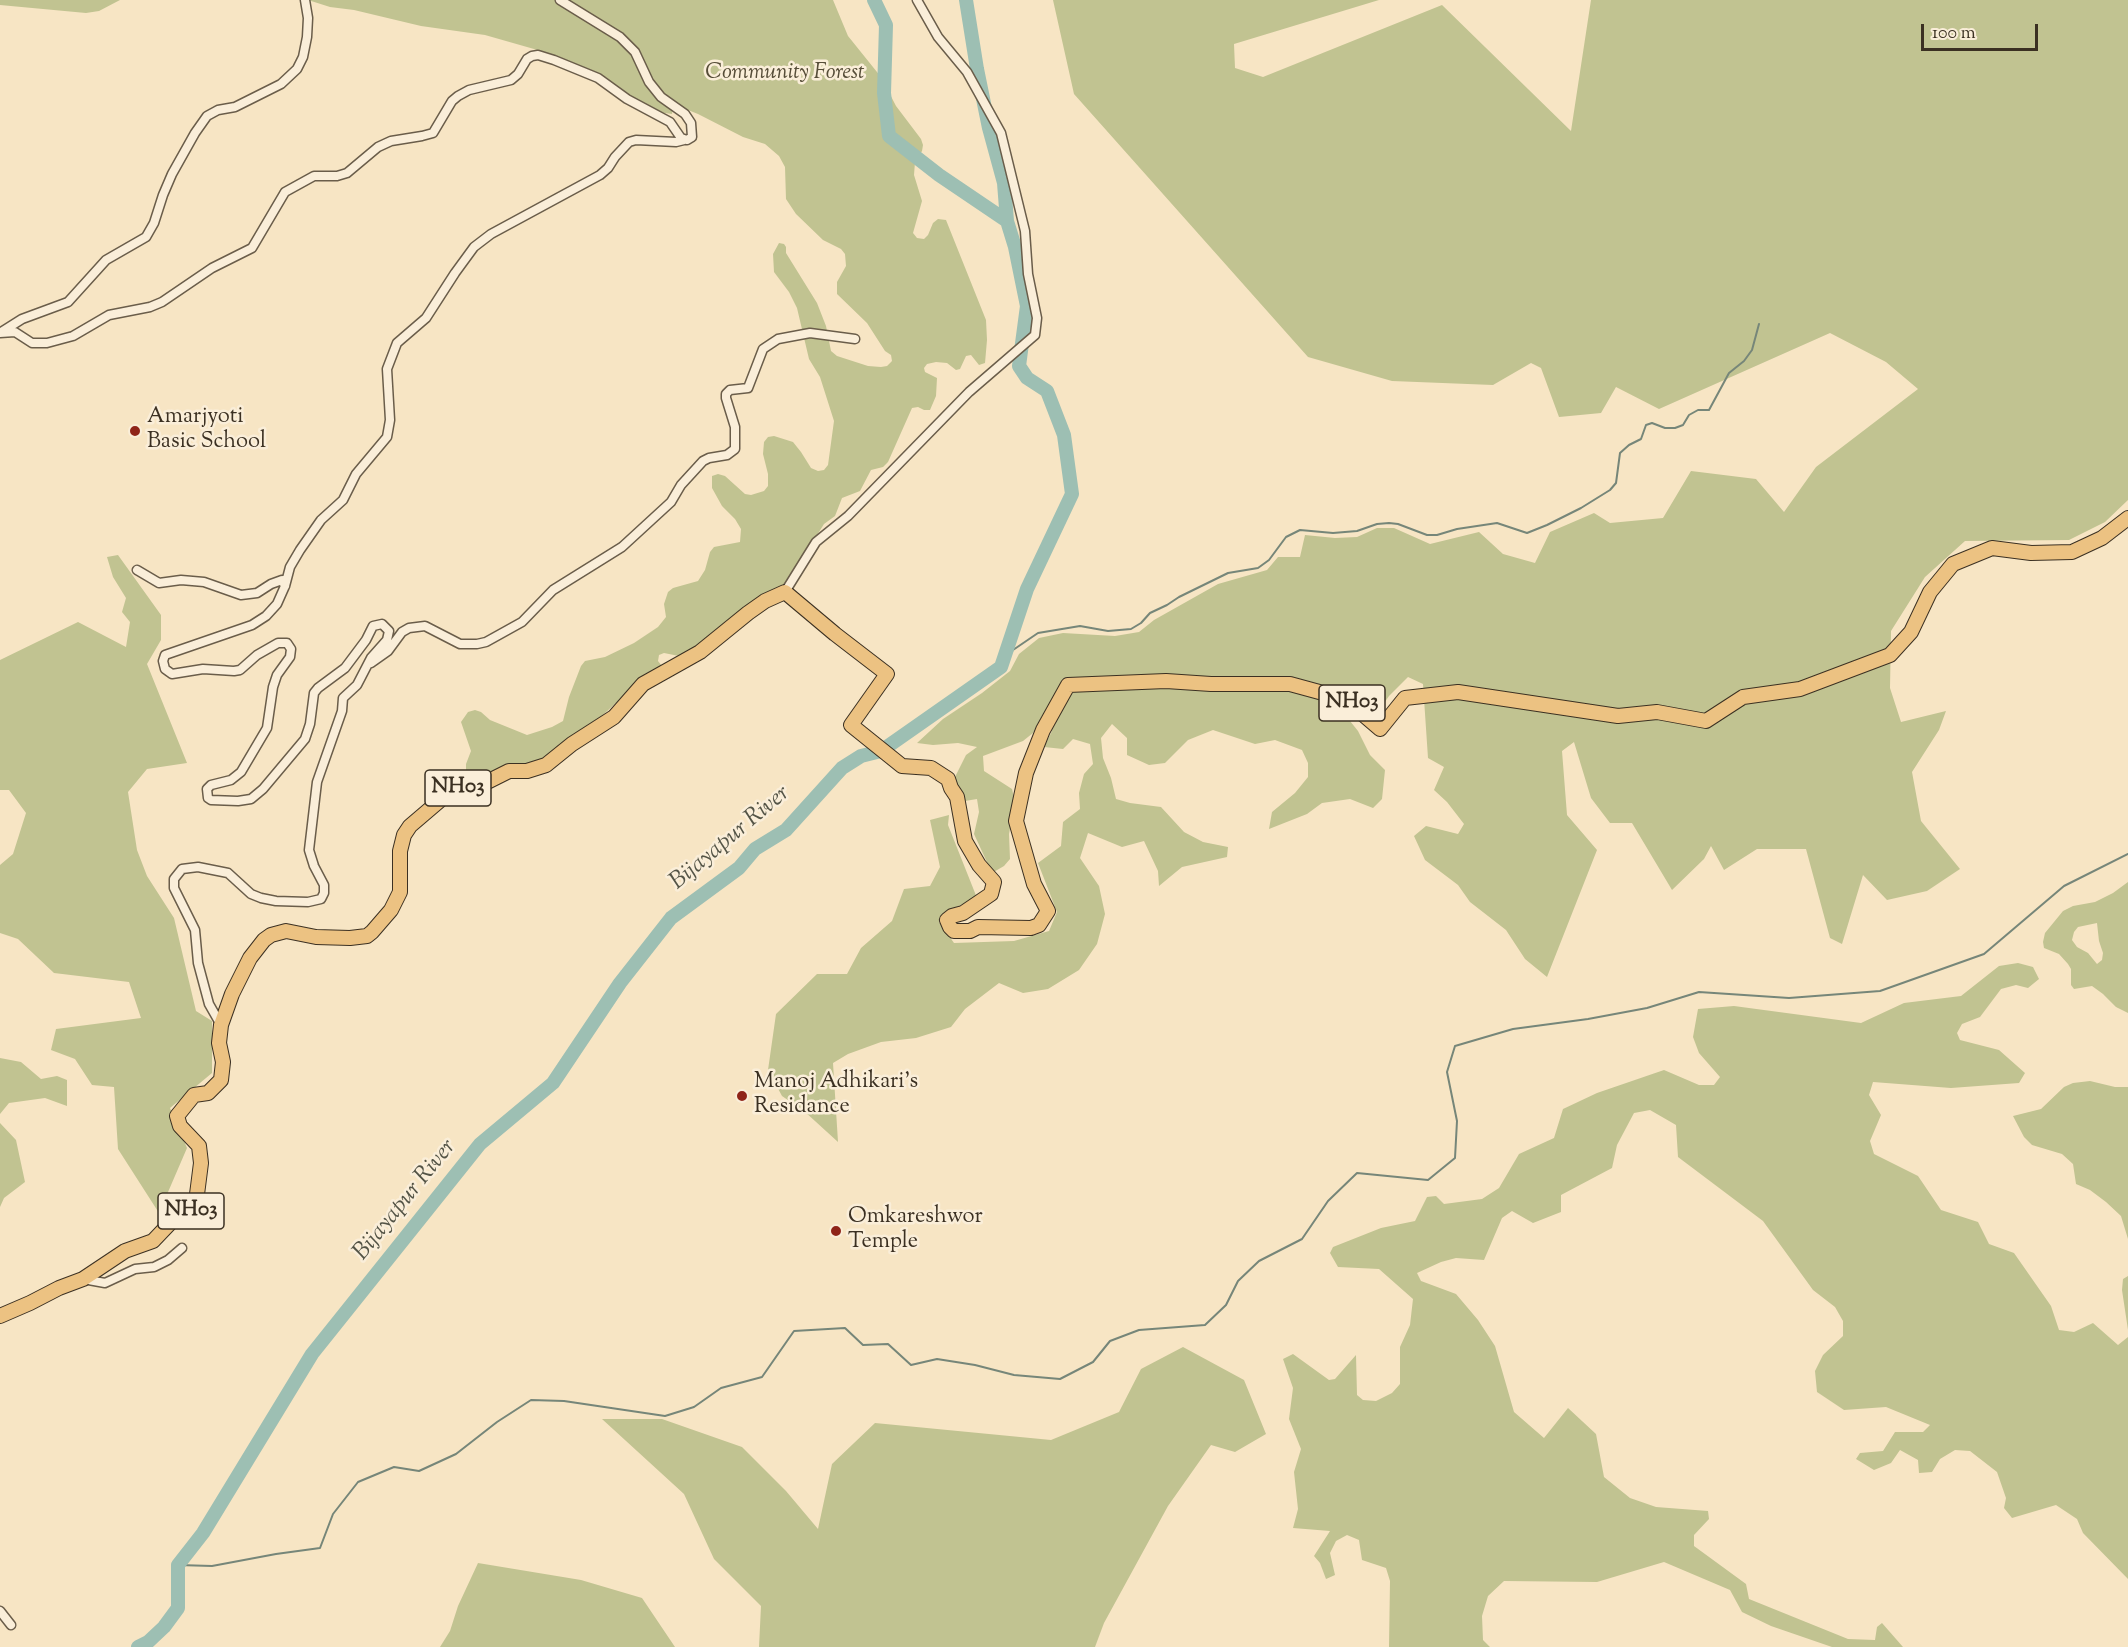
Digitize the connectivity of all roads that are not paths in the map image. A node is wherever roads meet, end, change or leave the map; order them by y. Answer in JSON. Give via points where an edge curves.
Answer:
{"nodes":[{"id":1,"x":304,"y":0,"type":"edge"},
{"id":2,"x":560,"y":0,"type":"edge"},
{"id":3,"x":917,"y":0,"type":"edge"},
{"id":4,"x":684,"y":140,"type":"junction"},
{"id":5,"x":0,"y":333,"type":"edge"},
{"id":6,"x":855,"y":339,"type":"dead end"},
{"id":7,"x":2128,"y":518,"type":"edge"},
{"id":8,"x":137,"y":570,"type":"dead end"},
{"id":9,"x":285,"y":586,"type":"junction"},
{"id":10,"x":785,"y":592,"type":"junction"},
{"id":11,"x":364,"y":670,"type":"junction"},
{"id":12,"x":221,"y":1025,"type":"junction"},
{"id":13,"x":182,"y":1248,"type":"dead end"},
{"id":14,"x":83,"y":1279,"type":"junction"},
{"id":15,"x":0,"y":1316,"type":"edge"},
{"id":16,"x":0,"y":1611,"type":"edge"},
{"id":17,"x":11,"y":1625,"type":"dead end"}],
"edges":[{"from":1,"to":5,"type":"street","via":[[307,37],[297,69],[281,84],[207,116],[172,174],[146,237],[106,260],[68,302],[22,319]]},
{"from":2,"to":4,"type":"street","via":[[620,37],[635,52],[661,97],[688,118],[692,137]]},
{"from":3,"to":10,"type":"street","via":[[938,37],[967,72],[1001,133],[1025,231],[1035,335],[969,392],[848,516],[816,543]]},
{"from":4,"to":5,"type":"street","via":[[670,122],[598,78],[554,60],[532,56],[511,80],[458,96],[433,133],[391,141],[346,173],[314,176],[285,192],[252,248],[212,268],[162,302],[109,315],[73,336],[47,343],[32,343],[15,332]]},
{"from":4,"to":9,"type":"street","via":[[629,142],[600,175],[491,234],[474,248],[426,318],[397,343],[387,369],[387,437],[356,474],[343,500],[315,528],[290,567]]},
{"from":6,"to":11,"type":"street","via":[[810,333],[778,339],[763,349],[748,388],[726,394],[735,427],[735,449],[703,461],[671,502],[622,547],[553,590],[522,622],[477,644],[460,644],[425,626],[409,628]]},
{"from":7,"to":10,"type":"main road","number":"NH03","via":[[2102,538],[2072,552],[2031,553],[1992,548],[1953,564],[1930,592],[1911,632],[1890,655],[1800,689],[1743,697],[1706,721],[1657,712],[1618,716],[1458,692],[1405,698],[1380,729],[1345,699],[1290,684],[1166,681],[1068,685],[1042,730],[1026,773],[1016,821],[1034,884],[1048,911],[1039,925],[1031,928],[978,927],[954,931],[950,927],[947,920],[991,894],[994,882],[965,842],[957,797],[948,779],[931,768],[903,766],[851,725],[887,674]]},
{"from":8,"to":9,"type":"street","via":[[159,583],[204,582],[241,595],[257,593],[282,580]]},
{"from":9,"to":11,"type":"street","via":[[272,610],[252,625],[168,653],[164,658],[165,669],[172,674],[203,669],[234,671],[278,642],[287,643],[291,649],[273,687],[267,728],[240,772],[231,780],[208,786],[208,798],[245,800],[263,789],[309,731],[318,688],[345,668],[373,626],[385,625],[389,631],[387,640]]},
{"from":10,"to":12,"type":"main road","number":"NH03","via":[[748,613],[700,652],[642,684],[614,717],[546,765],[509,771],[487,782],[451,791],[404,835],[400,892],[377,928],[366,936],[350,939],[286,931],[271,935],[250,958]]},
{"from":11,"to":12,"type":"street","via":[[357,685],[343,698],[317,782],[309,850],[324,885],[321,899],[308,902],[261,898],[228,873],[198,867],[182,869],[174,879],[174,888],[195,930],[208,1004]]},
{"from":12,"to":14,"type":"main road","number":"NH03","via":[[221,1080],[208,1093],[194,1095],[177,1116],[180,1126],[199,1146],[201,1163],[195,1210],[174,1219],[153,1241],[125,1251]]},
{"from":13,"to":14,"type":"street","via":[[154,1267],[135,1269],[105,1283]]},
{"from":14,"to":15,"type":"main road","number":"NH03"},
{"from":16,"to":17,"type":"street"}]}
